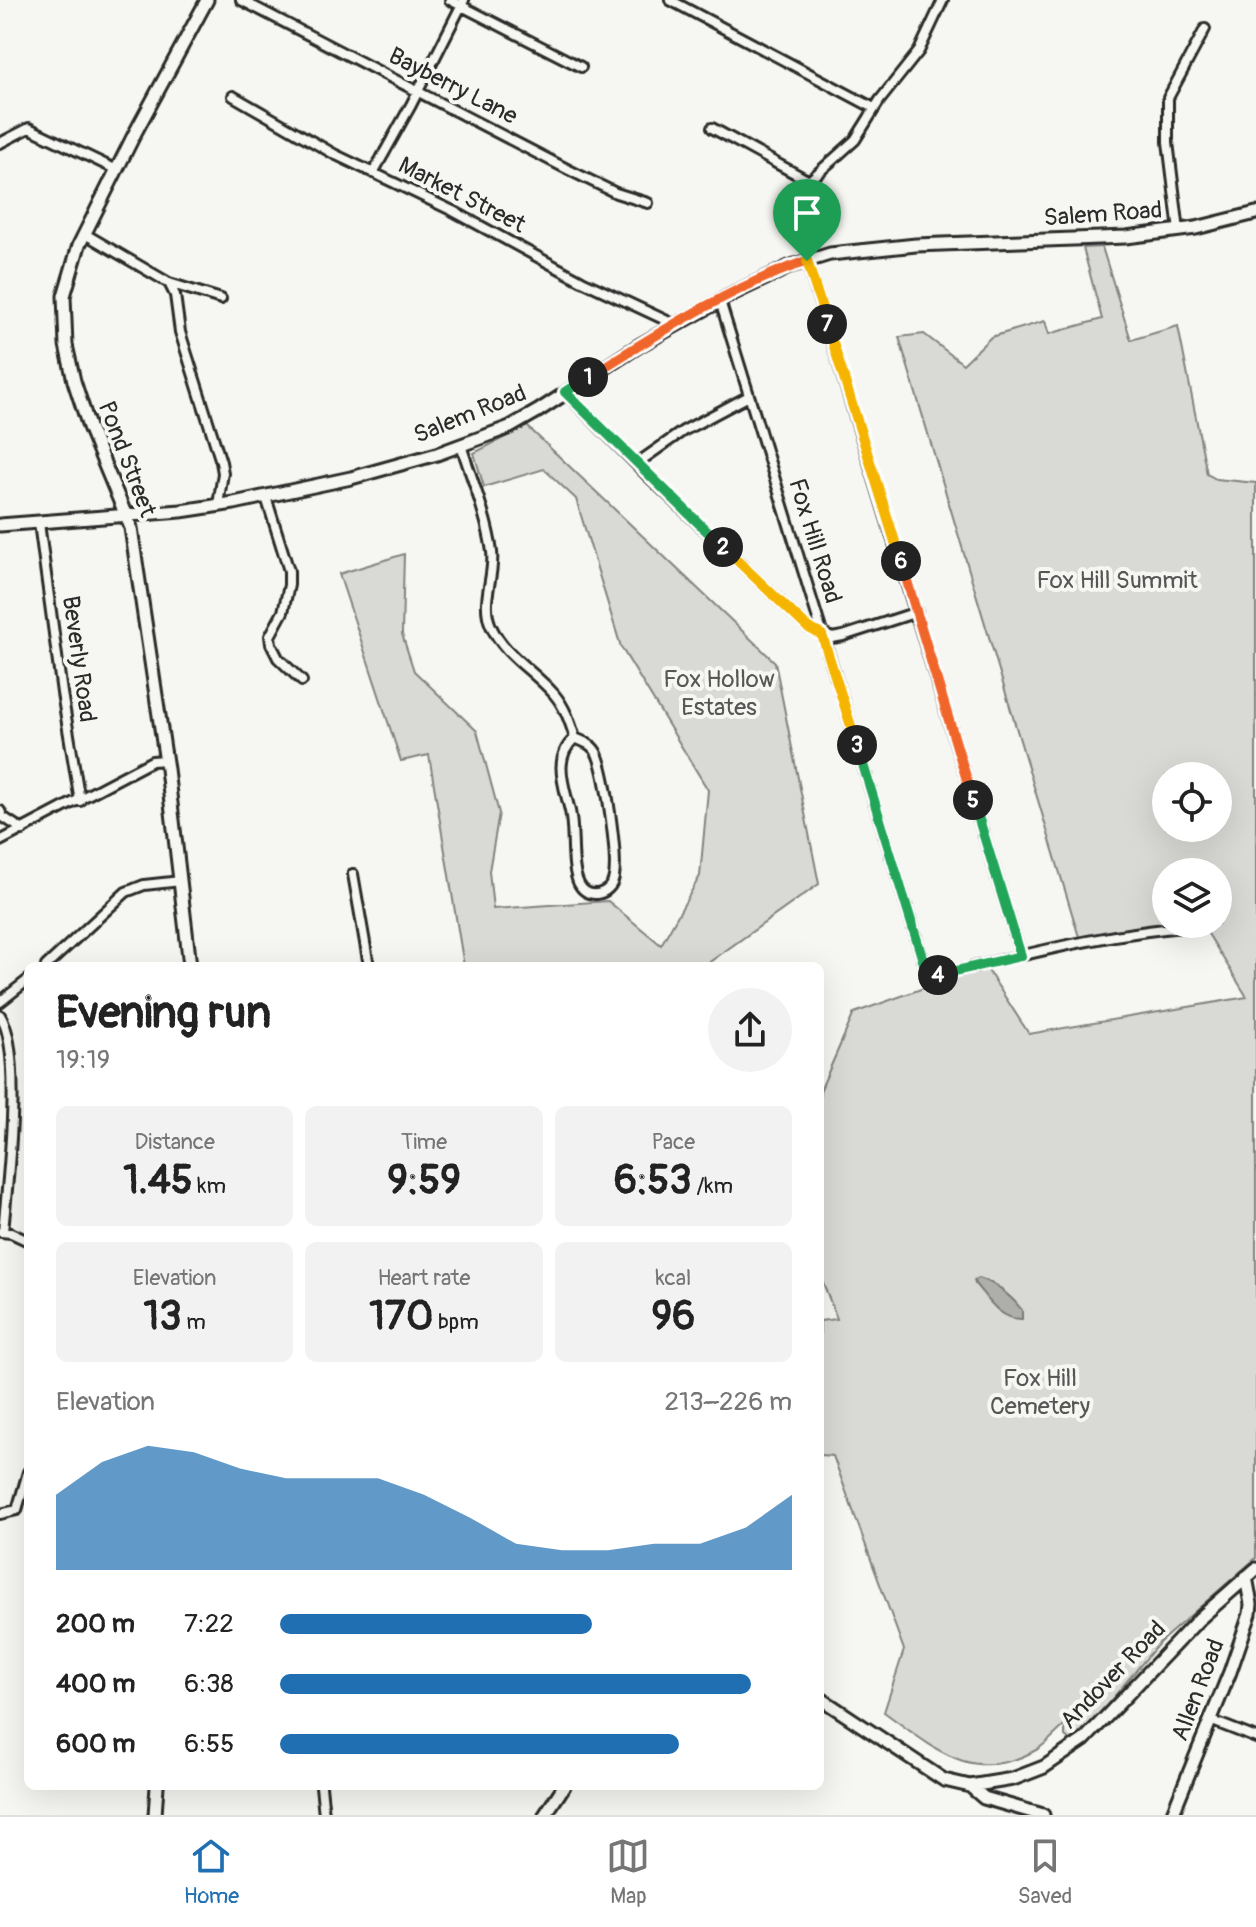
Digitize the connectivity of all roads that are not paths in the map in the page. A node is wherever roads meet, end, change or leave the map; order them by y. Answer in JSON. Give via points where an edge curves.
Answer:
{"nodes":[{"id":1,"x":207,"y":0,"type":"edge"},
{"id":2,"x":241,"y":0,"type":"edge"},
{"id":3,"x":450,"y":0,"type":"edge"},
{"id":4,"x":670,"y":0,"type":"edge"},
{"id":5,"x":943,"y":0,"type":"edge"},
{"id":6,"x":463,"y":3,"type":"edge"},
{"id":7,"x":1205,"y":29,"type":"dead end"},
{"id":8,"x":581,"y":67,"type":"dead end"},
{"id":9,"x":418,"y":92,"type":"junction"},
{"id":10,"x":233,"y":96,"type":"dead end"},
{"id":11,"x":874,"y":108,"type":"junction"},
{"id":12,"x":712,"y":128,"type":"dead end"},
{"id":13,"x":0,"y":143,"type":"edge"},
{"id":14,"x":117,"y":170,"type":"junction"},
{"id":15,"x":373,"y":173,"type":"junction"},
{"id":16,"x":648,"y":203,"type":"dead end"},
{"id":17,"x":1256,"y":213,"type":"edge"},
{"id":18,"x":1179,"y":231,"type":"junction"},
{"id":19,"x":85,"y":234,"type":"junction"},
{"id":20,"x":807,"y":261,"type":"junction"},
{"id":21,"x":169,"y":283,"type":"junction"},
{"id":22,"x":221,"y":299,"type":"dead end"},
{"id":23,"x":720,"y":301,"type":"junction"},
{"id":24,"x":676,"y":325,"type":"junction"},
{"id":25,"x":565,"y":392,"type":"junction"},
{"id":26,"x":749,"y":396,"type":"junction"},
{"id":27,"x":461,"y":445,"type":"junction"},
{"id":28,"x":636,"y":464,"type":"junction"},
{"id":29,"x":266,"y":497,"type":"junction"},
{"id":30,"x":218,"y":505,"type":"junction"},
{"id":31,"x":126,"y":516,"type":"junction"},
{"id":32,"x":39,"y":523,"type":"junction"},
{"id":33,"x":0,"y":525,"type":"edge"},
{"id":34,"x":917,"y":612,"type":"junction"},
{"id":35,"x":822,"y":635,"type":"junction"},
{"id":36,"x":302,"y":681,"type":"dead end"},
{"id":37,"x":575,"y":738,"type":"junction"},
{"id":38,"x":166,"y":760,"type":"junction"},
{"id":39,"x":80,"y":801,"type":"junction"},
{"id":40,"x":0,"y":811,"type":"edge"},
{"id":41,"x":23,"y":830,"type":"junction"},
{"id":42,"x":0,"y":841,"type":"edge"},
{"id":43,"x":353,"y":874,"type":"dead end"},
{"id":44,"x":181,"y":881,"type":"junction"},
{"id":45,"x":1152,"y":930,"type":"edge"},
{"id":46,"x":1021,"y":956,"type":"junction"},
{"id":47,"x":50,"y":962,"type":"edge"},
{"id":48,"x":190,"y":962,"type":"edge"},
{"id":49,"x":368,"y":962,"type":"edge"},
{"id":50,"x":24,"y":983,"type":"edge"},
{"id":51,"x":0,"y":1002,"type":"edge"},
{"id":52,"x":0,"y":1015,"type":"edge"},
{"id":53,"x":1,"y":1232,"type":"edge"},
{"id":54,"x":24,"y":1240,"type":"edge"},
{"id":55,"x":24,"y":1486,"type":"edge"},
{"id":56,"x":0,"y":1514,"type":"edge"},
{"id":57,"x":1251,"y":1573,"type":"edge"},
{"id":58,"x":824,"y":1701,"type":"edge"},
{"id":59,"x":1210,"y":1720,"type":"junction"},
{"id":60,"x":1256,"y":1738,"type":"edge"},
{"id":61,"x":970,"y":1786,"type":"junction"},
{"id":62,"x":157,"y":1790,"type":"edge"},
{"id":63,"x":321,"y":1790,"type":"edge"},
{"id":64,"x":561,"y":1790,"type":"edge"},
{"id":65,"x":155,"y":1815,"type":"edge"},
{"id":66,"x":324,"y":1815,"type":"edge"},
{"id":67,"x":545,"y":1815,"type":"edge"},
{"id":68,"x":1043,"y":1815,"type":"edge"},
{"id":69,"x":1172,"y":1815,"type":"edge"}],
"edges":[{"from":1,"to":14,"type":"main road","name":"Pond Street"},
{"from":2,"to":9,"type":"street","name":"Bayberry Lane"},
{"from":3,"to":6,"type":"street"},
{"from":4,"to":11,"type":"street"},
{"from":5,"to":11,"type":"street","via":[[919,51]]},
{"from":6,"to":8,"type":"street"},
{"from":6,"to":9,"type":"street"},
{"from":7,"to":18,"type":"street","via":[[1168,98]]},
{"from":9,"to":15,"type":"street"},
{"from":9,"to":16,"type":"street","name":"Bayberry Lane","via":[[616,193]]},
{"from":10,"to":15,"type":"street","name":"Market Street"},
{"from":11,"to":12,"type":"street","via":[[855,140],[809,181]]},
{"from":13,"to":14,"type":"street","via":[[29,128]]},
{"from":14,"to":19,"type":"main road","name":"Pond Street"},
{"from":15,"to":24,"type":"street","name":"Market Street"},
{"from":17,"to":18,"type":"main road","name":"Salem Road"},
{"from":18,"to":20,"type":"main road","name":"Salem Road","via":[[916,245]]},
{"from":19,"to":21,"type":"street"},
{"from":19,"to":31,"type":"main road","name":"Pond Street","via":[[64,296],[66,345],[89,427]]},
{"from":20,"to":23,"type":"main road","name":"Salem Road"},
{"from":20,"to":34,"type":"street"},
{"from":21,"to":22,"type":"street"},
{"from":21,"to":30,"type":"street","via":[[221,462]]},
{"from":23,"to":24,"type":"main road","name":"Salem Road"},
{"from":23,"to":26,"type":"street","name":"Fox Hill Road"},
{"from":24,"to":25,"type":"main road","name":"Salem Road"},
{"from":25,"to":27,"type":"main road","name":"Salem Road","via":[[510,427]]},
{"from":25,"to":28,"type":"street"},
{"from":26,"to":28,"type":"street","via":[[693,425]]},
{"from":26,"to":35,"type":"street","name":"Fox Hill Road"},
{"from":27,"to":29,"type":"main road","name":"Salem Road"},
{"from":27,"to":37,"type":"street","via":[[490,538],[490,624],[510,654],[553,693]]},
{"from":28,"to":35,"type":"street","via":[[807,627]]},
{"from":29,"to":30,"type":"main road","name":"Salem Road"},
{"from":29,"to":36,"type":"street","via":[[289,571],[271,644]]},
{"from":30,"to":31,"type":"main road","name":"Salem Road"},
{"from":31,"to":32,"type":"main road","name":"Salem Road"},
{"from":31,"to":38,"type":"main road","name":"Pond Street"},
{"from":32,"to":33,"type":"main road","name":"Salem Road"},
{"from":32,"to":39,"type":"street","name":"Beverly Road"},
{"from":34,"to":35,"type":"street","via":[[864,632]]},
{"from":34,"to":46,"type":"street"},
{"from":35,"to":46,"type":"street","name":"Fox Hill Road","via":[[926,970],[935,976]]},
{"from":37,"to":37,"type":"street","via":[[598,754],[610,815],[614,878],[599,894],[589,894],[576,876],[561,770],[565,747]]},
{"from":38,"to":39,"type":"street","via":[[152,761]]},
{"from":38,"to":44,"type":"main road","name":"Pond Street"},
{"from":39,"to":41,"type":"street"},
{"from":40,"to":41,"type":"street"},
{"from":41,"to":42,"type":"street"},
{"from":43,"to":49,"type":"street"},
{"from":44,"to":47,"type":"street","via":[[126,892]]},
{"from":44,"to":48,"type":"main road","name":"Pond Street"},
{"from":45,"to":46,"type":"street"},
{"from":50,"to":51,"type":"street"},
{"from":52,"to":53,"type":"street","via":[[8,1033],[13,1101]]},
{"from":53,"to":54,"type":"street"},
{"from":55,"to":56,"type":"street","via":[[17,1510]]},
{"from":57,"to":59,"type":"main road","name":"Allen Road","via":[[1250,1614]]},
{"from":57,"to":61,"type":"main road","name":"Andover Road","via":[[1072,1749],[1029,1774]]},
{"from":58,"to":61,"type":"main road","name":"Andover Road","via":[[932,1773]]},
{"from":59,"to":60,"type":"street"},
{"from":59,"to":69,"type":"main road","name":"Allen Road"},
{"from":61,"to":68,"type":"main road","via":[[986,1799]]},
{"from":62,"to":65,"type":"main road"},
{"from":63,"to":66,"type":"street"},
{"from":64,"to":67,"type":"main road"}]}
